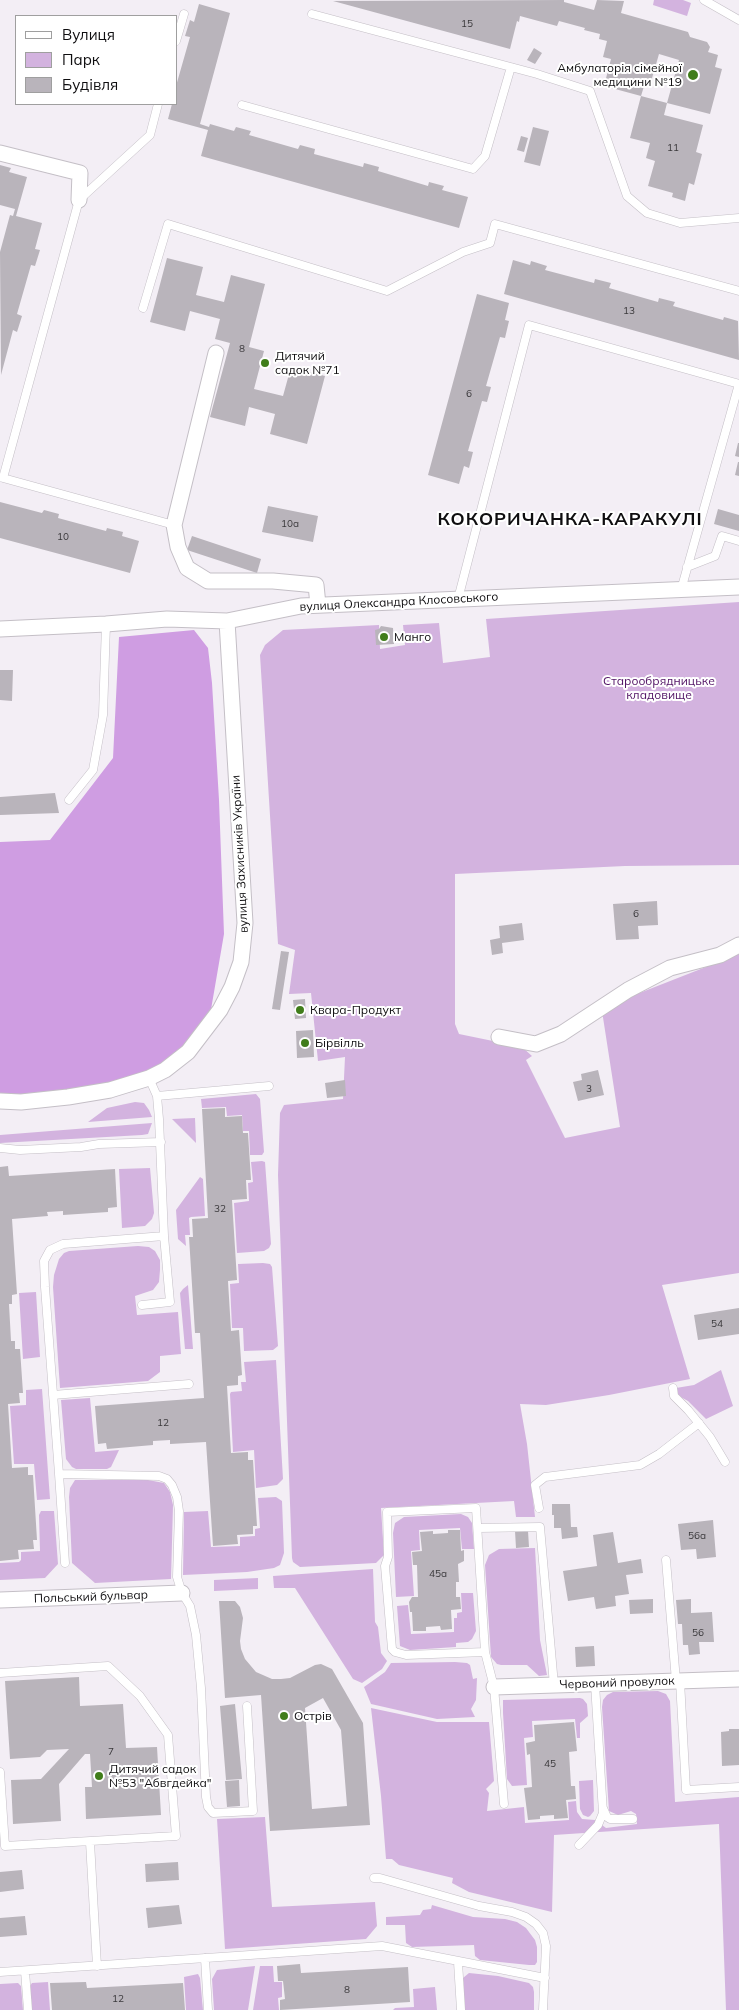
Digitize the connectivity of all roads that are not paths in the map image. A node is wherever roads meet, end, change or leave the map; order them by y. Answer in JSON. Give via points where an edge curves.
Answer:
{"nodes":[{"id":1,"x":704,"y":0,"type":"edge"},
{"id":2,"x":184,"y":14,"type":"dead end"},
{"id":3,"x":312,"y":14,"type":"dead end"},
{"id":4,"x":739,"y":20,"type":"edge"},
{"id":5,"x":178,"y":34,"type":"edge"},
{"id":6,"x":511,"y":67,"type":"junction"},
{"id":7,"x":158,"y":105,"type":"edge"},
{"id":8,"x":242,"y":105,"type":"dead end"},
{"id":9,"x":0,"y":153,"type":"edge"},
{"id":10,"x":79,"y":200,"type":"junction"},
{"id":11,"x":739,"y":218,"type":"edge"},
{"id":12,"x":739,"y":291,"type":"edge"},
{"id":13,"x":144,"y":308,"type":"dead end"},
{"id":14,"x":216,"y":353,"type":"dead end"},
{"id":15,"x":174,"y":525,"type":"junction"},
{"id":16,"x":739,"y":541,"type":"edge"},
{"id":17,"x":687,"y":567,"type":"junction"},
{"id":18,"x":739,"y":587,"type":"edge"},
{"id":19,"x":681,"y":590,"type":"junction"},
{"id":20,"x":458,"y":599,"type":"junction"},
{"id":21,"x":318,"y":605,"type":"junction"},
{"id":22,"x":227,"y":621,"type":"junction"},
{"id":23,"x":106,"y":624,"type":"junction"},
{"id":24,"x":0,"y":629,"type":"edge"},
{"id":25,"x":69,"y":800,"type":"dead end"},
{"id":26,"x":739,"y":945,"type":"edge"},
{"id":27,"x":498,"y":1037,"type":"dead end"},
{"id":28,"x":149,"y":1078,"type":"junction"},
{"id":29,"x":269,"y":1086,"type":"dead end"},
{"id":30,"x":157,"y":1096,"type":"junction"},
{"id":31,"x":0,"y":1102,"type":"edge"},
{"id":32,"x":161,"y":1142,"type":"junction"},
{"id":33,"x":0,"y":1148,"type":"edge"},
{"id":34,"x":164,"y":1236,"type":"junction"},
{"id":35,"x":142,"y":1305,"type":"dead end"},
{"id":36,"x":189,"y":1384,"type":"dead end"},
{"id":37,"x":673,"y":1388,"type":"dead end"},
{"id":38,"x":52,"y":1395,"type":"junction"},
{"id":39,"x":699,"y":1423,"type":"junction"},
{"id":40,"x":725,"y":1462,"type":"dead end"},
{"id":41,"x":59,"y":1474,"type":"junction"},
{"id":42,"x":539,"y":1508,"type":"dead end"},
{"id":43,"x":479,"y":1528,"type":"junction"},
{"id":44,"x":666,"y":1560,"type":"dead end"},
{"id":45,"x":65,"y":1563,"type":"dead end"},
{"id":46,"x":182,"y":1593,"type":"junction"},
{"id":47,"x":0,"y":1600,"type":"edge"},
{"id":48,"x":485,"y":1652,"type":"junction"},
{"id":49,"x":0,"y":1673,"type":"edge"},
{"id":50,"x":739,"y":1679,"type":"edge"},
{"id":51,"x":678,"y":1681,"type":"junction"},
{"id":52,"x":595,"y":1684,"type":"junction"},
{"id":53,"x":554,"y":1685,"type":"junction"},
{"id":54,"x":494,"y":1688,"type":"junction"},
{"id":55,"x":247,"y":1706,"type":"dead end"},
{"id":56,"x":0,"y":1772,"type":"edge"},
{"id":57,"x":739,"y":1787,"type":"edge"},
{"id":58,"x":504,"y":1804,"type":"dead end"},
{"id":59,"x":603,"y":1806,"type":"junction"},
{"id":60,"x":633,"y":1819,"type":"dead end"},
{"id":61,"x":90,"y":1842,"type":"junction"},
{"id":62,"x":579,"y":1845,"type":"dead end"},
{"id":63,"x":374,"y":1878,"type":"dead end"},
{"id":64,"x":205,"y":1958,"type":"junction"},
{"id":65,"x":458,"y":1962,"type":"junction"},
{"id":66,"x":97,"y":1966,"type":"junction"},
{"id":67,"x":25,"y":1971,"type":"junction"},
{"id":68,"x":0,"y":1972,"type":"edge"},
{"id":69,"x":545,"y":1978,"type":"junction"},
{"id":70,"x":28,"y":2010,"type":"edge"},
{"id":71,"x":208,"y":2010,"type":"edge"},
{"id":72,"x":461,"y":2010,"type":"edge"},
{"id":73,"x":543,"y":2010,"type":"edge"}],
"edges":[{"from":1,"to":4,"type":"lane"},
{"from":2,"to":5,"type":"lane"},
{"from":3,"to":6,"type":"lane"},
{"from":6,"to":8,"type":"lane","via":[[485,156],[473,169]]},
{"from":6,"to":11,"type":"lane","via":[[590,91],[627,196],[647,213],[680,223]]},
{"from":7,"to":10,"type":"lane","via":[[150,135]]},
{"from":9,"to":10,"type":"street","via":[[80,174]]},
{"from":10,"to":15,"type":"lane","via":[[3,478]]},
{"from":12,"to":13,"type":"lane","via":[[495,224],[490,243],[463,252],[387,291],[168,224]]},
{"from":14,"to":15,"type":"street"},
{"from":15,"to":21,"type":"street","via":[[178,547],[187,568],[208,581],[316,585]]},
{"from":16,"to":17,"type":"lane","via":[[722,536],[714,556]]},
{"from":17,"to":19,"type":"lane"},
{"from":17,"to":20,"type":"lane","via":[[738,384],[529,325]]},
{"from":18,"to":19,"type":"street","name":"вулиця Олександра Клосовського"},
{"from":19,"to":20,"type":"street","name":"вулиця Олександра Клосовського"},
{"from":20,"to":21,"type":"street","name":"вулиця Олександра Клосовського"},
{"from":21,"to":22,"type":"street","name":"вулиця Олександра Клосовського"},
{"from":22,"to":23,"type":"street","name":"вулиця Олександра Клосовського","via":[[167,618]]},
{"from":22,"to":28,"type":"street","name":"вулиця Захисників України","via":[[245,923],[241,962],[220,1010],[188,1052]]},
{"from":23,"to":24,"type":"street","name":"вулиця Олександра Клосовського"},
{"from":23,"to":25,"type":"lane","via":[[103,715],[92,770]]},
{"from":26,"to":27,"type":"street","via":[[720,955],[670,968],[628,990],[561,1034],[536,1044]]},
{"from":28,"to":30,"type":"lane"},
{"from":28,"to":31,"type":"street","name":"вулиця Захисників України","via":[[110,1090],[68,1097]]},
{"from":29,"to":30,"type":"lane"},
{"from":30,"to":32,"type":"lane"},
{"from":32,"to":33,"type":"lane","via":[[20,1150]]},
{"from":32,"to":34,"type":"lane"},
{"from":34,"to":35,"type":"lane","via":[[170,1302]]},
{"from":34,"to":38,"type":"lane","via":[[63,1244],[50,1250],[43,1270]]},
{"from":36,"to":38,"type":"lane"},
{"from":37,"to":39,"type":"lane","via":[[674,1396]]},
{"from":38,"to":41,"type":"lane"},
{"from":39,"to":40,"type":"lane"},
{"from":39,"to":42,"type":"lane","via":[[640,1465],[545,1477],[535,1485]]},
{"from":41,"to":45,"type":"lane"},
{"from":41,"to":46,"type":"lane","via":[[159,1476],[167,1479],[172,1484],[179,1510],[177,1577]]},
{"from":43,"to":48,"type":"lane"},
{"from":43,"to":48,"type":"lane","via":[[476,1508],[387,1512],[388,1557],[385,1566],[391,1644],[395,1652],[406,1655]]},
{"from":43,"to":53,"type":"lane","via":[[540,1527]]},
{"from":44,"to":51,"type":"lane"},
{"from":46,"to":47,"type":"street","name":"Польський бульвар"},
{"from":46,"to":55,"type":"lane","via":[[190,1606],[196,1635],[206,1797],[213,1813],[253,1811]]},
{"from":48,"to":54,"type":"lane"},
{"from":49,"to":61,"type":"lane","via":[[108,1666],[140,1696],[168,1735],[176,1836]]},
{"from":50,"to":51,"type":"street","name":"Червоний провулок"},
{"from":51,"to":52,"type":"street","name":"Червоний провулок"},
{"from":51,"to":57,"type":"lane","via":[[686,1790]]},
{"from":52,"to":53,"type":"street","name":"Червоний провулок"},
{"from":52,"to":59,"type":"lane"},
{"from":53,"to":54,"type":"street","name":"Червоний провулок"},
{"from":54,"to":58,"type":"lane"},
{"from":56,"to":61,"type":"lane","via":[[5,1846]]},
{"from":59,"to":60,"type":"lane","via":[[610,1819]]},
{"from":59,"to":62,"type":"lane","via":[[598,1825]]},
{"from":61,"to":66,"type":"lane"},
{"from":63,"to":69,"type":"lane","via":[[526,1917],[543,1933]]},
{"from":64,"to":65,"type":"lane","via":[[382,1946]]},
{"from":64,"to":66,"type":"lane"},
{"from":64,"to":71,"type":"lane"},
{"from":65,"to":69,"type":"lane"},
{"from":65,"to":72,"type":"lane"},
{"from":66,"to":67,"type":"lane"},
{"from":67,"to":68,"type":"lane"},
{"from":67,"to":70,"type":"lane"},
{"from":69,"to":73,"type":"lane"}]}
